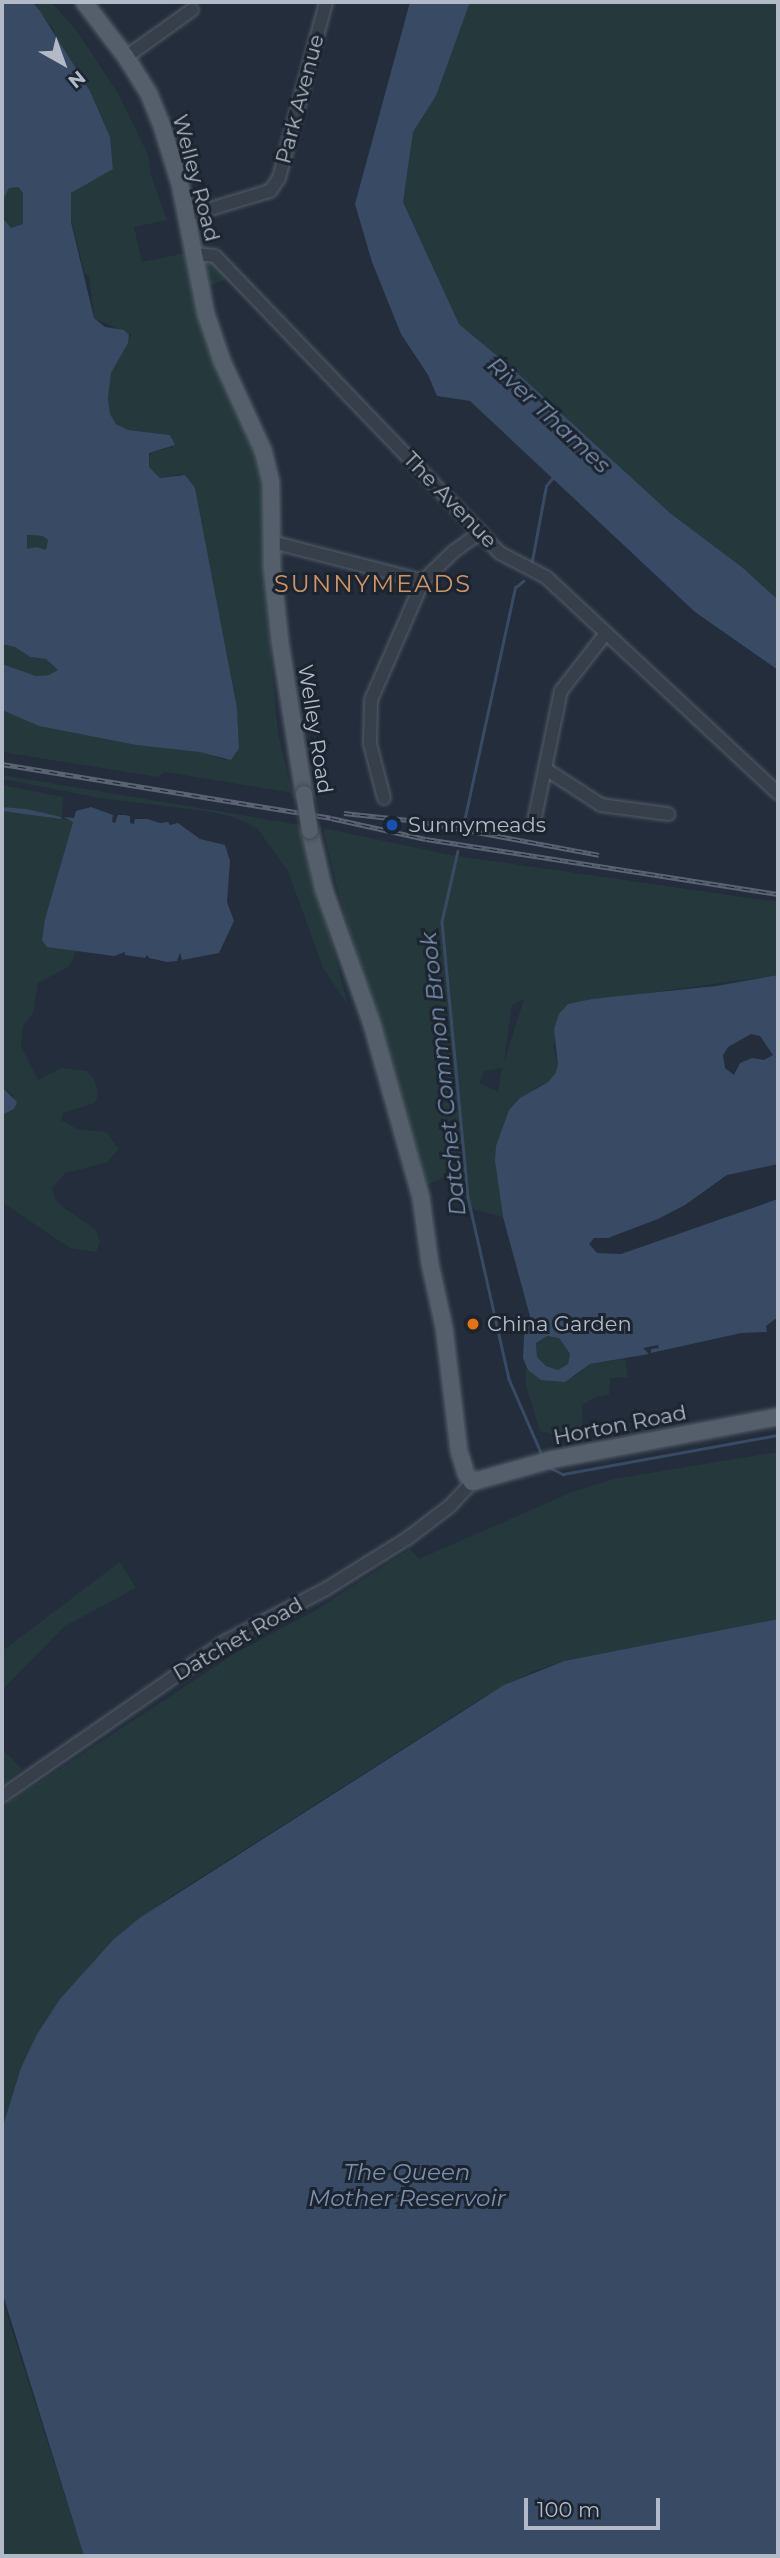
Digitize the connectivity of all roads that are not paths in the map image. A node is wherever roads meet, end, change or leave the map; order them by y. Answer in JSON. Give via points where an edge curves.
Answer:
{"nodes":[{"id":1,"x":84,"y":2,"type":"edge"},
{"id":2,"x":326,"y":2,"type":"edge"},
{"id":3,"x":192,"y":10,"type":"dead end"},
{"id":4,"x":126,"y":57,"type":"junction"},
{"id":5,"x":187,"y":216,"type":"junction"},
{"id":6,"x":196,"y":254,"type":"junction"},
{"id":7,"x":481,"y":532,"type":"junction"},
{"id":8,"x":272,"y":542,"type":"junction"},
{"id":9,"x":423,"y":582,"type":"junction"},
{"id":10,"x":606,"y":633,"type":"junction"},
{"id":11,"x":547,"y":770,"type":"junction"},
{"id":12,"x":778,"y":793,"type":"edge"},
{"id":13,"x":384,"y":797,"type":"dead end"},
{"id":14,"x":668,"y":814,"type":"dead end"},
{"id":15,"x":534,"y":822,"type":"dead end"},
{"id":16,"x":778,"y":1418,"type":"edge"},
{"id":17,"x":472,"y":1482,"type":"junction"},
{"id":18,"x":2,"y":1796,"type":"edge"}],
"edges":[{"from":1,"to":4,"type":"main road","name":"Welley Road"},
{"from":2,"to":5,"type":"street","name":"Park Avenue","via":[[279,178],[270,191]]},
{"from":3,"to":4,"type":"street"},
{"from":4,"to":5,"type":"main road","name":"Welley Road","via":[[161,122]]},
{"from":5,"to":6,"type":"main road","name":"Welley Road"},
{"from":6,"to":7,"type":"street","name":"The Avenue","via":[[215,256]]},
{"from":6,"to":8,"type":"main road","name":"Welley Road","via":[[206,314],[222,361],[263,450],[271,482]]},
{"from":7,"to":9,"type":"street"},
{"from":7,"to":10,"type":"street","name":"The Avenue","via":[[500,553],[545,577]]},
{"from":8,"to":9,"type":"street"},
{"from":8,"to":17,"type":"main road","name":"Welley Road","bridge":true,"via":[[280,642],[310,831],[324,890],[371,1021],[408,1145],[444,1327],[459,1451]]},
{"from":9,"to":13,"type":"street","via":[[372,701],[370,744]]},
{"from":10,"to":11,"type":"street","via":[[561,691]]},
{"from":10,"to":12,"type":"street","name":"The Avenue"},
{"from":11,"to":14,"type":"street","via":[[601,806]]},
{"from":11,"to":15,"type":"street"},
{"from":16,"to":17,"type":"main road","name":"Horton Road","via":[[546,1461]]},
{"from":17,"to":18,"type":"street","name":"Datchet Road","via":[[450,1506],[408,1538],[326,1589],[226,1641]]}]}
